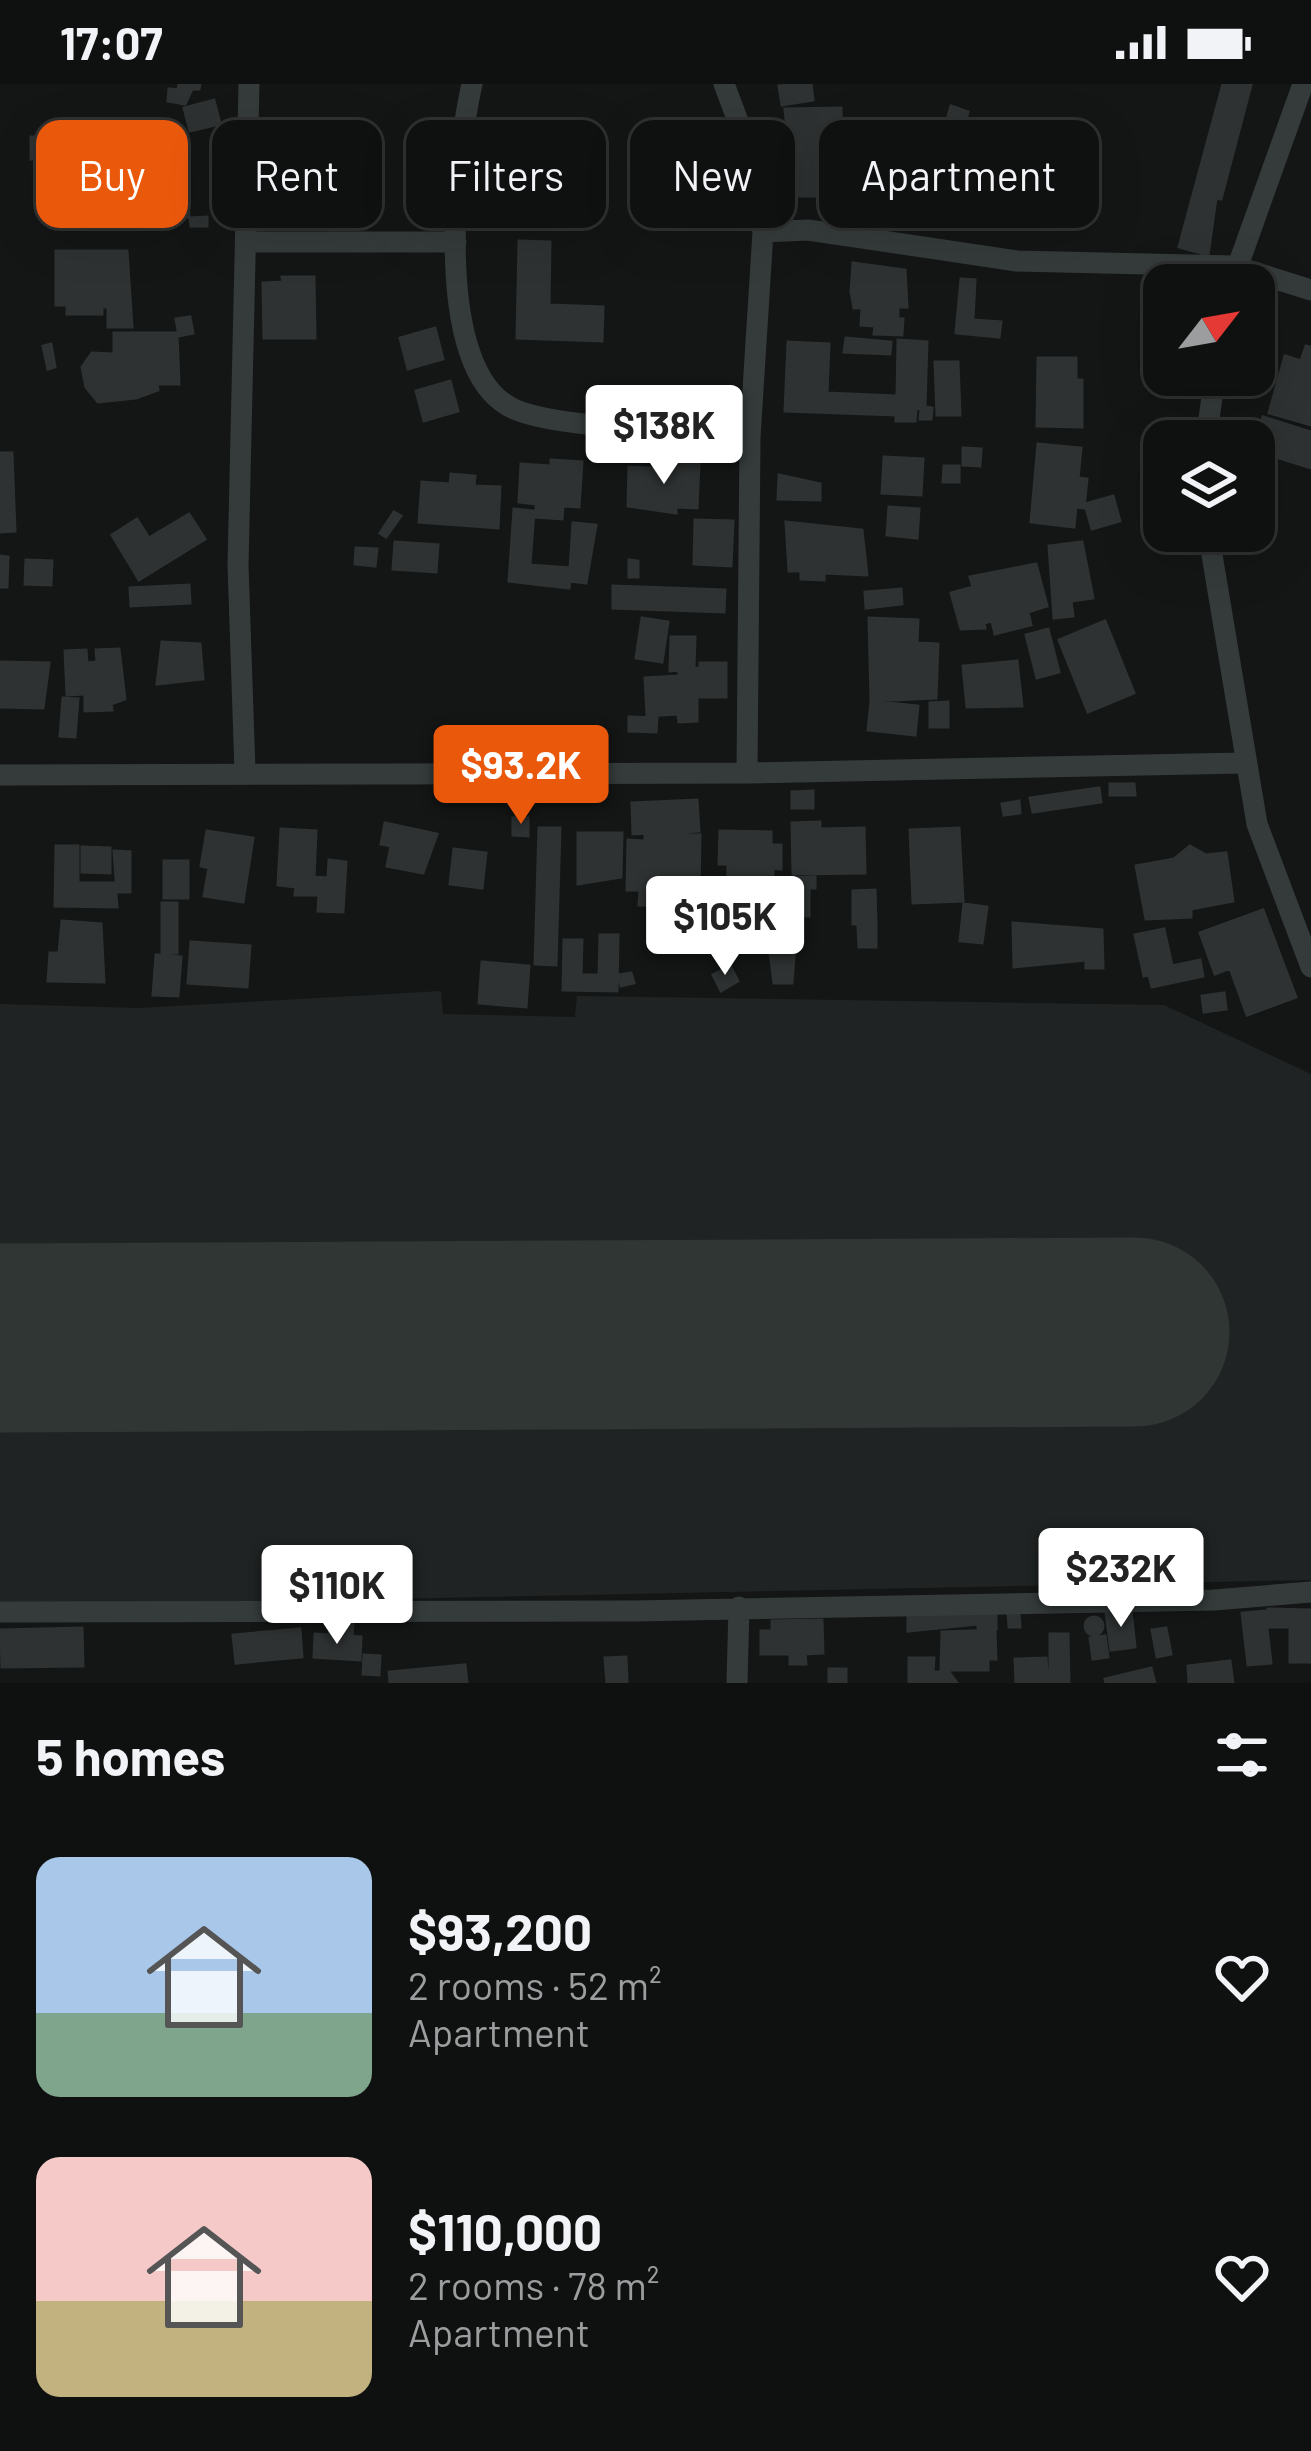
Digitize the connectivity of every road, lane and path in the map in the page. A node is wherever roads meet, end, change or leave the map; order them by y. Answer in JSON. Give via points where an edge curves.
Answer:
{"nodes":[{"id":1,"x":249,"y":84,"type":"edge"},
{"id":2,"x":472,"y":84,"type":"edge"},
{"id":3,"x":724,"y":84,"type":"edge"},
{"id":4,"x":1303,"y":84,"type":"edge"},
{"id":5,"x":763,"y":232,"type":"junction"},
{"id":6,"x":249,"y":242,"type":"junction"},
{"id":7,"x":456,"y":242,"type":"junction"},
{"id":8,"x":1238,"y":264,"type":"edge"},
{"id":9,"x":1143,"y":269,"type":"edge"},
{"id":10,"x":1275,"y":284,"type":"edge"},
{"id":11,"x":1311,"y":290,"type":"edge"},
{"id":12,"x":750,"y":436,"type":"junction"},
{"id":13,"x":1211,"y":552,"type":"edge"},
{"id":14,"x":1244,"y":763,"type":"junction"},
{"id":15,"x":245,"y":771,"type":"junction"},
{"id":16,"x":747,"y":773,"type":"junction"},
{"id":17,"x":0,"y":775,"type":"edge"},
{"id":18,"x":1311,"y":968,"type":"edge"},
{"id":19,"x":1311,"y":1592,"type":"edge"},
{"id":20,"x":739,"y":1607,"type":"junction"},
{"id":21,"x":0,"y":1612,"type":"edge"},
{"id":22,"x":737,"y":1683,"type":"edge"}],
"edges":[{"from":1,"to":6,"type":"street"},
{"from":2,"to":7,"type":"street","via":[[460,137]]},
{"from":3,"to":5,"type":"street"},
{"from":4,"to":8,"type":"street"},
{"from":5,"to":9,"type":"street","via":[[808,230]]},
{"from":5,"to":12,"type":"street"},
{"from":6,"to":7,"type":"street"},
{"from":6,"to":15,"type":"street","via":[[238,566]]},
{"from":7,"to":12,"type":"street","via":[[466,354],[496,399],[569,419]]},
{"from":10,"to":11,"type":"street"},
{"from":12,"to":16,"type":"street"},
{"from":13,"to":14,"type":"street"},
{"from":14,"to":16,"type":"street"},
{"from":14,"to":18,"type":"street","via":[[1281,899]]},
{"from":15,"to":16,"type":"street"},
{"from":15,"to":17,"type":"street"},
{"from":19,"to":20,"type":"street"},
{"from":20,"to":21,"type":"street"},
{"from":20,"to":22,"type":"street"}]}
